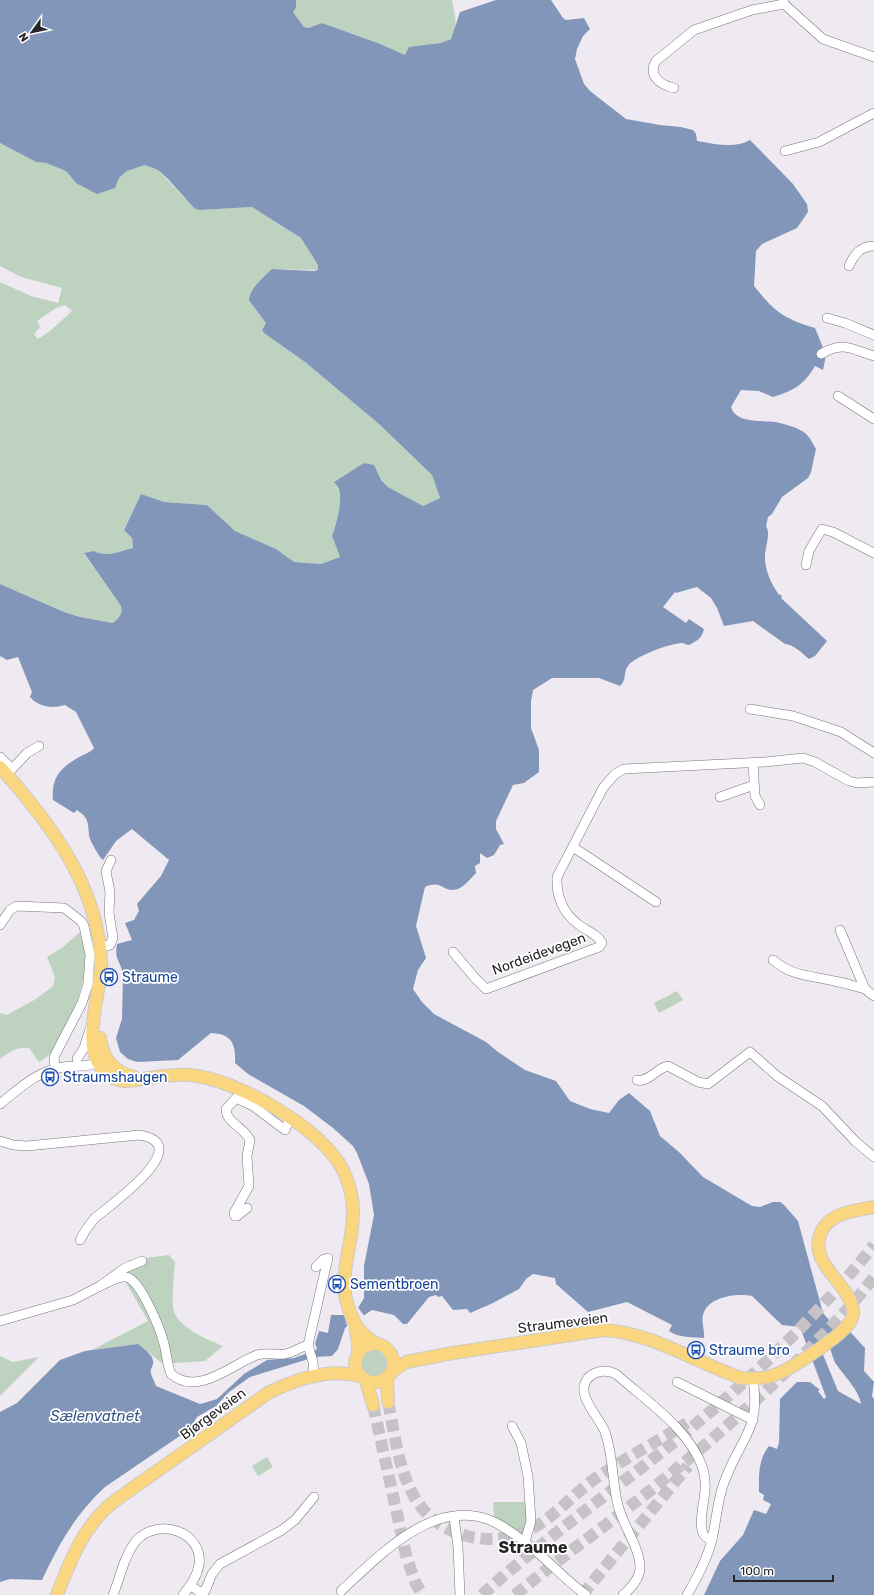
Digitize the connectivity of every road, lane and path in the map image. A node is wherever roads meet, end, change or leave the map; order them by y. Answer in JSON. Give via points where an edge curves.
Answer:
{"nodes":[{"id":1,"x":783,"y":2,"type":"edge"},
{"id":2,"x":874,"y":57,"type":"edge"},
{"id":3,"x":674,"y":88,"type":"dead end"},
{"id":4,"x":874,"y":113,"type":"edge"},
{"id":5,"x":785,"y":151,"type":"dead end"},
{"id":6,"x":874,"y":246,"type":"edge"},
{"id":7,"x":849,"y":266,"type":"dead end"},
{"id":8,"x":828,"y":318,"type":"dead end"},
{"id":9,"x":874,"y":335,"type":"edge"},
{"id":10,"x":821,"y":354,"type":"dead end"},
{"id":11,"x":874,"y":356,"type":"edge"},
{"id":12,"x":838,"y":396,"type":"dead end"},
{"id":13,"x":874,"y":419,"type":"edge"},
{"id":14,"x":874,"y":553,"type":"edge"},
{"id":15,"x":806,"y":565,"type":"dead end"},
{"id":16,"x":750,"y":709,"type":"dead end"},
{"id":17,"x":39,"y":746,"type":"dead end"},
{"id":18,"x":874,"y":753,"type":"edge"},
{"id":19,"x":0,"y":757,"type":"edge"},
{"id":20,"x":753,"y":763,"type":"junction"},
{"id":21,"x":0,"y":767,"type":"edge"},
{"id":22,"x":874,"y":782,"type":"edge"},
{"id":23,"x":754,"y":786,"type":"junction"},
{"id":24,"x":720,"y":797,"type":"dead end"},
{"id":25,"x":760,"y":805,"type":"dead end"},
{"id":26,"x":573,"y":847,"type":"junction"},
{"id":27,"x":112,"y":860,"type":"dead end"},
{"id":28,"x":656,"y":902,"type":"dead end"},
{"id":29,"x":0,"y":925,"type":"edge"},
{"id":30,"x":840,"y":930,"type":"dead end"},
{"id":31,"x":100,"y":947,"type":"junction"},
{"id":32,"x":453,"y":952,"type":"dead end"},
{"id":33,"x":773,"y":960,"type":"dead end"},
{"id":34,"x":100,"y":989,"type":"junction"},
{"id":35,"x":865,"y":989,"type":"junction"},
{"id":36,"x":874,"y":996,"type":"edge"},
{"id":37,"x":94,"y":1020,"type":"junction"},
{"id":38,"x":99,"y":1056,"type":"junction"},
{"id":39,"x":77,"y":1059,"type":"junction"},
{"id":40,"x":65,"y":1066,"type":"junction"},
{"id":41,"x":56,"y":1068,"type":"junction"},
{"id":42,"x":637,"y":1080,"type":"dead end"},
{"id":43,"x":0,"y":1104,"type":"edge"},
{"id":44,"x":290,"y":1118,"type":"junction"},
{"id":45,"x":0,"y":1141,"type":"edge"},
{"id":46,"x":874,"y":1157,"type":"edge"},
{"id":47,"x":874,"y":1207,"type":"edge"},
{"id":48,"x":247,"y":1208,"type":"dead end"},
{"id":49,"x":80,"y":1240,"type":"dead end"},
{"id":50,"x":142,"y":1261,"type":"dead end"},
{"id":51,"x":316,"y":1267,"type":"dead end"},
{"id":52,"x":100,"y":1286,"type":"junction"},
{"id":53,"x":0,"y":1321,"type":"edge"},
{"id":54,"x":356,"y":1326,"type":"junction"},
{"id":55,"x":382,"y":1347,"type":"junction"},
{"id":56,"x":310,"y":1352,"type":"junction"},
{"id":57,"x":357,"y":1355,"type":"junction"},
{"id":58,"x":434,"y":1357,"type":"junction"},
{"id":59,"x":319,"y":1375,"type":"junction"},
{"id":60,"x":389,"y":1375,"type":"junction"},
{"id":61,"x":364,"y":1378,"type":"junction"},
{"id":62,"x":753,"y":1379,"type":"junction"},
{"id":63,"x":677,"y":1382,"type":"dead end"},
{"id":64,"x":388,"y":1402,"type":"tunnel mouth"},
{"id":65,"x":373,"y":1405,"type":"tunnel mouth"},
{"id":66,"x":753,"y":1420,"type":"junction"},
{"id":67,"x":512,"y":1426,"type":"dead end"},
{"id":68,"x":126,"y":1494,"type":"junction"},
{"id":69,"x":314,"y":1497,"type":"dead end"},
{"id":70,"x":454,"y":1516,"type":"junction"},
{"id":71,"x":712,"y":1540,"type":"junction"},
{"id":72,"x":524,"y":1542,"type":"junction"},
{"id":73,"x":190,"y":1586,"type":"junction"},
{"id":74,"x":341,"y":1591,"type":"dead end"},
{"id":75,"x":57,"y":1595,"type":"edge"},
{"id":76,"x":64,"y":1595,"type":"edge"},
{"id":77,"x":113,"y":1595,"type":"edge"},
{"id":78,"x":183,"y":1595,"type":"edge"},
{"id":79,"x":460,"y":1595,"type":"edge"},
{"id":80,"x":586,"y":1595,"type":"edge"},
{"id":81,"x":623,"y":1595,"type":"edge"},
{"id":82,"x":687,"y":1595,"type":"edge"}],
"edges":[{"from":1,"to":2,"type":"street","via":[[823,39]]},
{"from":1,"to":3,"type":"street","via":[[694,30],[653,66],[653,73],[660,84]]},
{"from":4,"to":5,"type":"street","via":[[819,142]]},
{"from":6,"to":7,"type":"street","via":[[862,249],[854,255]]},
{"from":8,"to":9,"type":"street"},
{"from":10,"to":11,"type":"street","via":[[841,346]]},
{"from":12,"to":13,"type":"street"},
{"from":14,"to":15,"type":"street","via":[[822,529],[809,551]]},
{"from":16,"to":18,"type":"street","via":[[793,716],[841,732]]},
{"from":17,"to":19,"type":"street","via":[[27,753],[12,769]]},
{"from":20,"to":22,"type":"street","name":"Nordeidevegen","via":[[803,758],[849,781]]},
{"from":20,"to":23,"type":"street"},
{"from":20,"to":26,"type":"street","name":"Nordeidevegen","via":[[624,769],[607,782]]},
{"from":21,"to":31,"type":"main road","name":"Straumeveien","via":[[33,805],[70,859],[90,905]]},
{"from":23,"to":24,"type":"street"},
{"from":23,"to":25,"type":"street","via":[[755,799]]},
{"from":26,"to":28,"type":"street"},
{"from":26,"to":32,"type":"street","name":"Nordeidevegen","via":[[557,877],[556,890],[559,902],[566,914],[599,938],[602,943],[599,947],[486,989]]},
{"from":27,"to":31,"type":"street","via":[[106,871],[113,939],[110,946]]},
{"from":29,"to":41,"type":"street","via":[[10,910],[17,906],[64,908],[84,926],[90,955],[88,984],[82,1003],[54,1057]]},
{"from":30,"to":35,"type":"street"},
{"from":31,"to":34,"type":"main road","name":"Straumeveien"},
{"from":33,"to":35,"type":"street","via":[[794,974],[834,980]]},
{"from":34,"to":37,"type":"main road","name":"Straumeveien"},
{"from":34,"to":38,"type":"main road","name":"Straumeveien"},
{"from":35,"to":36,"type":"street"},
{"from":37,"to":38,"type":"main road","name":"Straumeveien","via":[[92,1034]]},
{"from":37,"to":39,"type":"street","name":"Straumeveien","via":[[84,1048]]},
{"from":38,"to":39,"type":"street"},
{"from":38,"to":40,"type":"street","via":[[91,1065]]},
{"from":38,"to":44,"type":"main road","name":"Straumeveien","via":[[120,1072],[136,1077],[190,1075],[223,1082],[240,1088]]},
{"from":39,"to":40,"type":"street"},
{"from":40,"to":41,"type":"street"},
{"from":41,"to":43,"type":"street","via":[[36,1075]]},
{"from":42,"to":46,"type":"street","via":[[645,1079],[668,1066],[698,1082],[708,1084],[750,1052],[777,1076],[822,1106]]},
{"from":44,"to":48,"type":"street","via":[[284,1130],[253,1106],[236,1098],[227,1107],[229,1118],[246,1132],[250,1144],[247,1156],[249,1186],[234,1213],[235,1216]]},
{"from":44,"to":54,"type":"main road","name":"Straumeveien","via":[[326,1145],[338,1160],[348,1180],[353,1212],[344,1279],[346,1300]]},
{"from":45,"to":49,"type":"street","via":[[27,1146],[139,1135],[156,1141],[158,1152],[147,1173],[94,1219]]},
{"from":47,"to":62,"type":"main road","name":"Straumeveien","via":[[836,1216],[827,1224],[818,1245],[822,1260],[847,1295],[853,1312],[847,1326],[803,1360],[775,1375]]},
{"from":50,"to":52,"type":"street","via":[[125,1268]]},
{"from":51,"to":56,"type":"street","via":[[328,1258]]},
{"from":52,"to":53,"type":"street","via":[[68,1302]]},
{"from":52,"to":56,"type":"street","via":[[124,1277],[134,1281],[144,1296],[162,1339],[171,1374],[179,1380],[212,1378],[258,1354]]},
{"from":54,"to":55,"type":"main road","name":"Straumeveien","via":[[371,1341]]},
{"from":54,"to":57,"type":"main road","name":"Straumeveien"},
{"from":55,"to":57,"type":"main road","via":[[368,1345]]},
{"from":55,"to":58,"type":"main road","name":"Straumeveien","via":[[405,1356]]},
{"from":55,"to":60,"type":"main road","via":[[393,1360]]},
{"from":56,"to":59,"type":"street"},
{"from":57,"to":59,"type":"main road"},
{"from":57,"to":61,"type":"main road","via":[[356,1367]]},
{"from":58,"to":60,"type":"main road","name":"Straumeveien","via":[[406,1362]]},
{"from":58,"to":62,"type":"main road","name":"Straumeveien","via":[[584,1333],[617,1331],[642,1337],[726,1373]]},
{"from":59,"to":61,"type":"main road","via":[[348,1374]]},
{"from":59,"to":68,"type":"main road","name":"Bjørgeveien","via":[[287,1384],[268,1393]]},
{"from":60,"to":61,"type":"main road","via":[[375,1382]]},
{"from":60,"to":64,"type":"main road"},
{"from":61,"to":65,"type":"main road"},
{"from":62,"to":66,"type":"street","via":[[756,1400]]},
{"from":63,"to":66,"type":"street"},
{"from":66,"to":71,"type":"street","via":[[725,1480]]},
{"from":67,"to":72,"type":"street","via":[[521,1443],[528,1476],[531,1522]]},
{"from":68,"to":75,"type":"main road","name":"Bjørgeveien","via":[[109,1505],[83,1536]]},
{"from":68,"to":76,"type":"main road","name":"Bjørgeveien","via":[[93,1528],[81,1548]]},
{"from":69,"to":73,"type":"street","via":[[295,1520],[282,1530],[220,1564],[212,1574],[205,1591],[200,1592]]},
{"from":70,"to":72,"type":"street","via":[[486,1519]]},
{"from":70,"to":74,"type":"street","via":[[408,1534],[393,1544]]},
{"from":70,"to":79,"type":"street"},
{"from":71,"to":81,"type":"street","via":[[702,1531],[705,1482],[699,1460],[690,1442],[616,1374],[609,1370],[596,1372],[586,1381],[584,1394],[609,1444],[617,1502],[640,1568],[637,1579]]},
{"from":71,"to":82,"type":"street"},
{"from":72,"to":80,"type":"street"},
{"from":73,"to":77,"type":"street","via":[[199,1564],[197,1550],[181,1532],[162,1528],[149,1532],[137,1540],[128,1552]]},
{"from":73,"to":78,"type":"street"}]}
